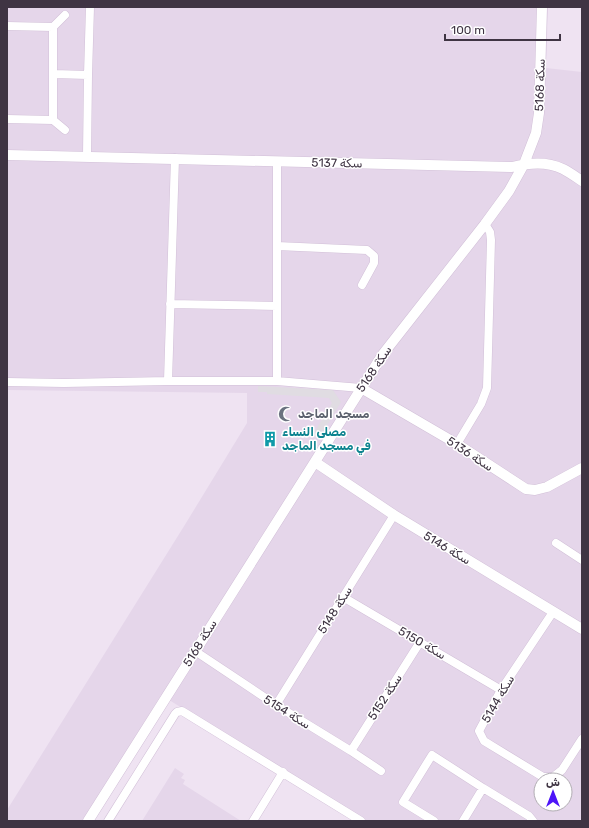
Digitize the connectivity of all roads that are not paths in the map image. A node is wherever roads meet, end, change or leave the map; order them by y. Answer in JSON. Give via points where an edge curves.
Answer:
{"nodes":[{"id":1,"x":90,"y":7,"type":"edge"},
{"id":2,"x":542,"y":7,"type":"edge"},
{"id":3,"x":65,"y":15,"type":"dead end"},
{"id":4,"x":7,"y":26,"type":"edge"},
{"id":5,"x":53,"y":27,"type":"junction"},
{"id":6,"x":54,"y":74,"type":"junction"},
{"id":7,"x":88,"y":75,"type":"junction"},
{"id":8,"x":7,"y":119,"type":"edge"},
{"id":9,"x":54,"y":120,"type":"junction"},
{"id":10,"x":65,"y":130,"type":"dead end"},
{"id":11,"x":7,"y":155,"type":"edge"},
{"id":12,"x":87,"y":156,"type":"junction"},
{"id":13,"x":175,"y":158,"type":"junction"},
{"id":14,"x":277,"y":161,"type":"junction"},
{"id":15,"x":524,"y":164,"type":"junction"},
{"id":16,"x":582,"y":181,"type":"edge"},
{"id":17,"x":485,"y":224,"type":"junction"},
{"id":18,"x":277,"y":246,"type":"junction"},
{"id":19,"x":362,"y":285,"type":"dead end"},
{"id":20,"x":170,"y":304,"type":"junction"},
{"id":21,"x":277,"y":306,"type":"junction"},
{"id":22,"x":168,"y":381,"type":"junction"},
{"id":23,"x":7,"y":382,"type":"edge"},
{"id":24,"x":277,"y":382,"type":"junction"},
{"id":25,"x":361,"y":388,"type":"junction"},
{"id":26,"x":457,"y":444,"type":"junction"},
{"id":27,"x":315,"y":462,"type":"junction"},
{"id":28,"x":582,"y":468,"type":"edge"},
{"id":29,"x":394,"y":515,"type":"junction"},
{"id":30,"x":556,"y":543,"type":"dead end"},
{"id":31,"x":582,"y":560,"type":"edge"},
{"id":32,"x":343,"y":597,"type":"junction"},
{"id":33,"x":553,"y":612,"type":"junction"},
{"id":34,"x":582,"y":629,"type":"edge"},
{"id":35,"x":420,"y":642,"type":"junction"},
{"id":36,"x":195,"y":651,"type":"junction"},
{"id":37,"x":501,"y":690,"type":"junction"},
{"id":38,"x":276,"y":705,"type":"junction"},
{"id":39,"x":582,"y":739,"type":"edge"},
{"id":40,"x":351,"y":751,"type":"junction"},
{"id":41,"x":381,"y":771,"type":"dead end"},
{"id":42,"x":283,"y":772,"type":"junction"},
{"id":43,"x":483,"y":788,"type":"junction"},
{"id":44,"x":88,"y":821,"type":"edge"},
{"id":45,"x":108,"y":821,"type":"edge"},
{"id":46,"x":253,"y":821,"type":"edge"},
{"id":47,"x":362,"y":821,"type":"edge"},
{"id":48,"x":434,"y":821,"type":"edge"},
{"id":49,"x":463,"y":821,"type":"edge"},
{"id":50,"x":533,"y":821,"type":"edge"}],
"edges":[{"from":1,"to":7,"type":"street"},
{"from":2,"to":15,"type":"street","name":"سكة 5168","via":[[539,113],[536,133]]},
{"from":3,"to":5,"type":"street"},
{"from":4,"to":5,"type":"street"},
{"from":5,"to":6,"type":"street"},
{"from":6,"to":7,"type":"street"},
{"from":6,"to":9,"type":"street"},
{"from":7,"to":12,"type":"street"},
{"from":8,"to":9,"type":"street"},
{"from":9,"to":10,"type":"street"},
{"from":11,"to":12,"type":"street","name":"سكة 5137"},
{"from":12,"to":13,"type":"street","name":"سكة 5137"},
{"from":13,"to":14,"type":"street","name":"سكة 5137"},
{"from":13,"to":20,"type":"street"},
{"from":14,"to":15,"type":"street","name":"سكة 5137","via":[[512,167]]},
{"from":14,"to":18,"type":"street"},
{"from":15,"to":16,"type":"street","name":"سكة 5137","via":[[546,164],[563,169]]},
{"from":15,"to":17,"type":"street","name":"سكة 5168","via":[[509,191]]},
{"from":17,"to":25,"type":"street","name":"سكة 5168","via":[[383,354]]},
{"from":17,"to":26,"type":"street","via":[[491,240],[487,388],[481,404]]},
{"from":18,"to":19,"type":"street","via":[[367,250],[374,256],[374,263]]},
{"from":18,"to":21,"type":"street"},
{"from":20,"to":21,"type":"street"},
{"from":20,"to":22,"type":"street"},
{"from":21,"to":24,"type":"street"},
{"from":22,"to":23,"type":"street"},
{"from":22,"to":24,"type":"street"},
{"from":24,"to":25,"type":"street"},
{"from":25,"to":26,"type":"street","name":"سكة 5136"},
{"from":25,"to":27,"type":"street","name":"سكة 5168"},
{"from":26,"to":28,"type":"street","name":"سكة 5136","via":[[526,489],[535,490],[547,486]]},
{"from":27,"to":29,"type":"street","name":"سكة 5146"},
{"from":27,"to":36,"type":"street","name":"سكة 5168"},
{"from":29,"to":32,"type":"street","name":"سكة 5148"},
{"from":29,"to":33,"type":"street","name":"سكة 5146"},
{"from":30,"to":31,"type":"street"},
{"from":32,"to":35,"type":"street","name":"سكة 5150"},
{"from":32,"to":38,"type":"street","name":"سكة 5148"},
{"from":33,"to":34,"type":"street","name":"سكة 5146"},
{"from":33,"to":37,"type":"street","name":"سكة 5144"},
{"from":35,"to":37,"type":"street","name":"سكة 5150"},
{"from":35,"to":40,"type":"street","name":"سكة 5152"},
{"from":36,"to":38,"type":"street","name":"سكة 5154"},
{"from":36,"to":44,"type":"street","name":"سكة 5168"},
{"from":37,"to":39,"type":"street","name":"سكة 5144","via":[[480,731],[484,741],[543,777],[553,777],[562,770]]},
{"from":38,"to":40,"type":"street","name":"سكة 5154"},
{"from":40,"to":41,"type":"street","name":"سكة 5154"},
{"from":42,"to":45,"type":"street","via":[[180,711],[175,714]]},
{"from":42,"to":46,"type":"street"},
{"from":42,"to":47,"type":"street"},
{"from":43,"to":48,"type":"street","via":[[432,755],[403,802]]},
{"from":43,"to":49,"type":"street"},
{"from":43,"to":50,"type":"street"}]}
